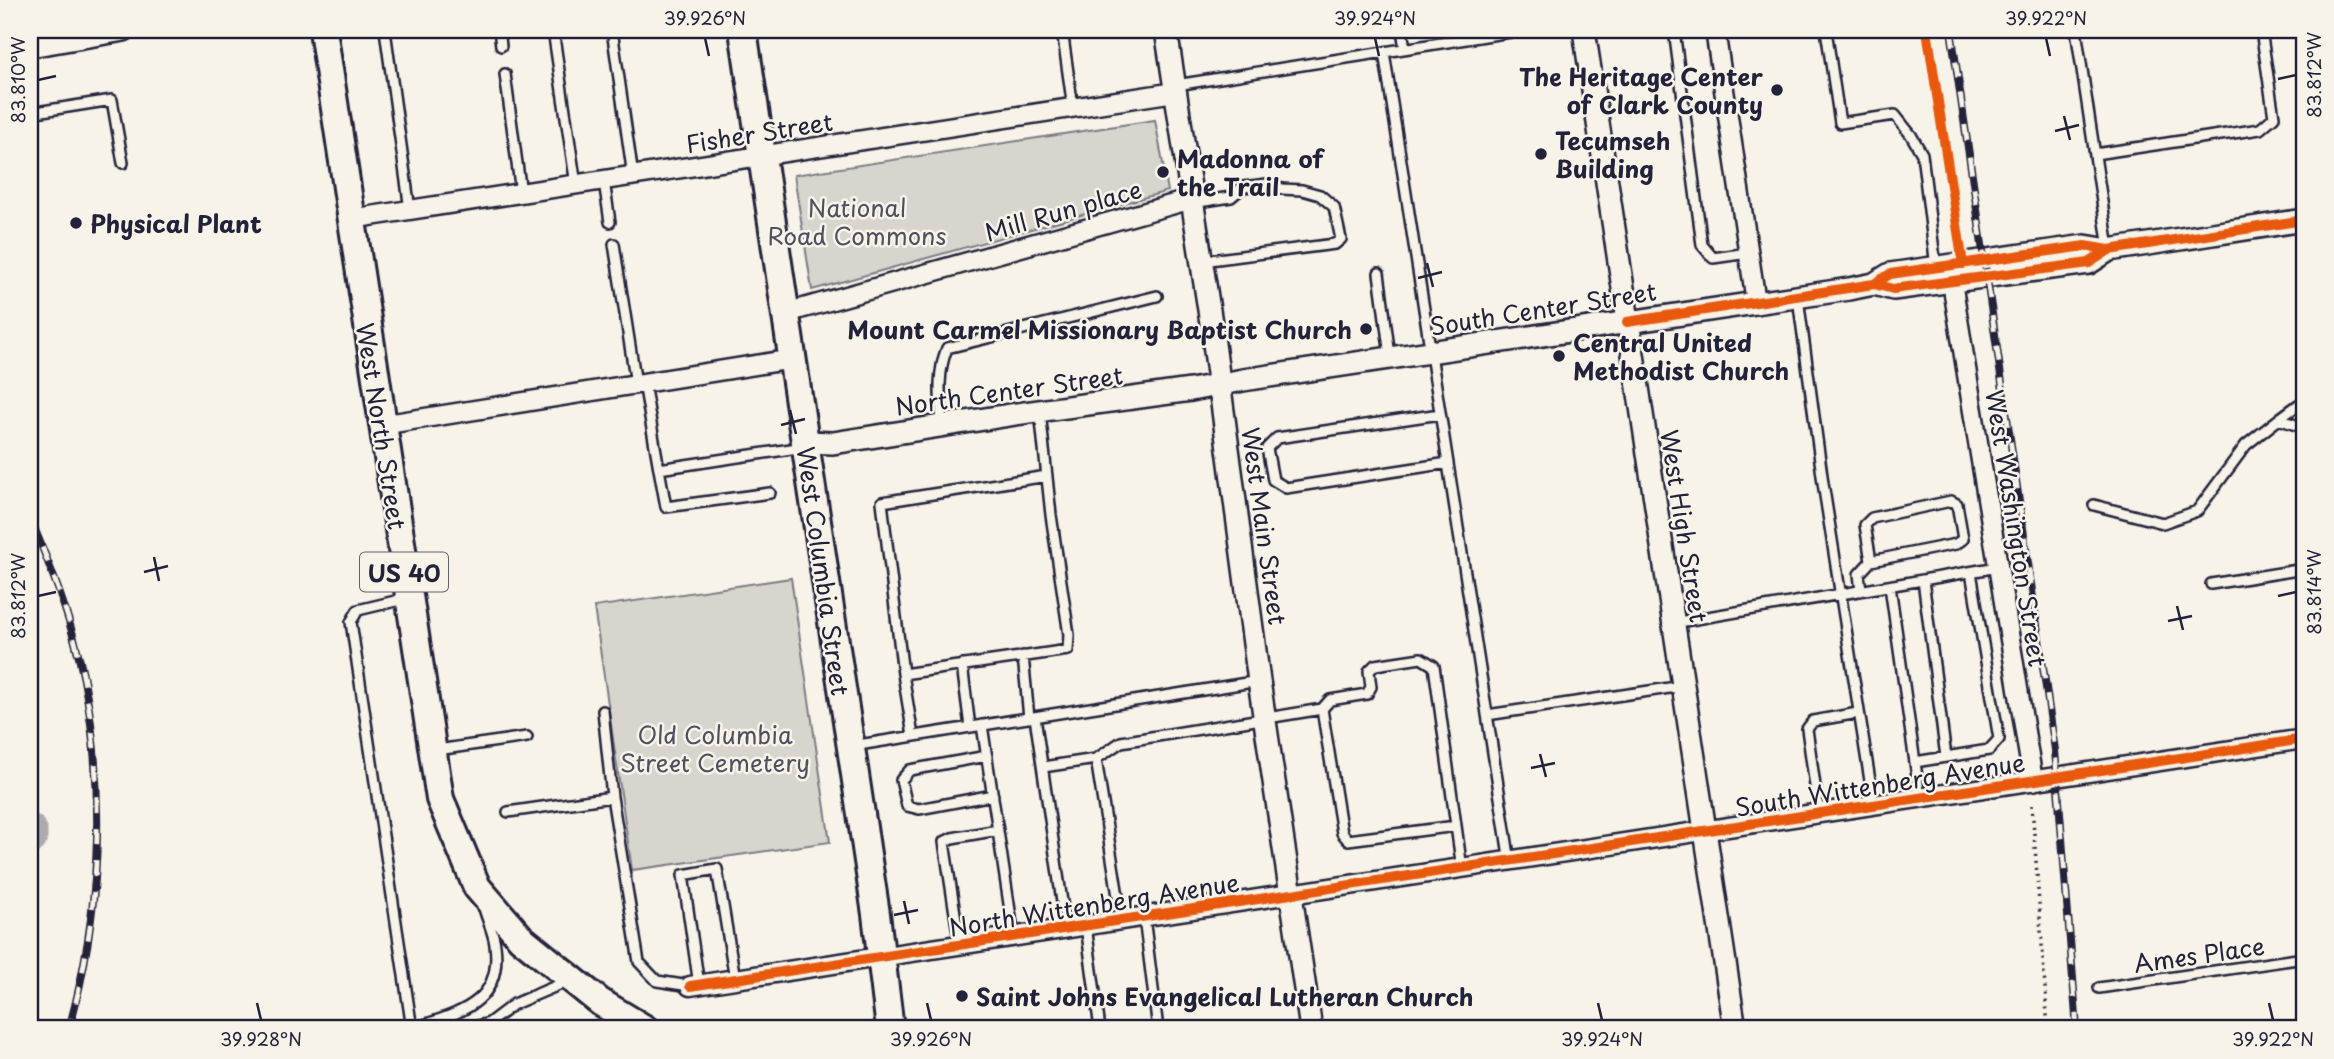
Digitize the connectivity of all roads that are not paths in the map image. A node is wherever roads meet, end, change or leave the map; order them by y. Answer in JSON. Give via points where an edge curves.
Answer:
{"nodes":[{"id":1,"x":323,"y":30,"type":"edge"},
{"id":2,"x":385,"y":30,"type":"edge"},
{"id":3,"x":499,"y":30,"type":"edge"},
{"id":4,"x":552,"y":30,"type":"edge"},
{"id":5,"x":612,"y":30,"type":"edge"},
{"id":6,"x":743,"y":30,"type":"edge"},
{"id":7,"x":1062,"y":30,"type":"edge"},
{"id":8,"x":1166,"y":30,"type":"edge"},
{"id":9,"x":1402,"y":30,"type":"edge"},
{"id":10,"x":1523,"y":30,"type":"edge"},
{"id":11,"x":1584,"y":30,"type":"edge"},
{"id":12,"x":1674,"y":30,"type":"edge"},
{"id":13,"x":1715,"y":30,"type":"edge"},
{"id":14,"x":1826,"y":30,"type":"edge"},
{"id":15,"x":2076,"y":30,"type":"edge"},
{"id":16,"x":2261,"y":30,"type":"edge"},
{"id":17,"x":110,"y":31,"type":"edge"},
{"id":18,"x":30,"y":46,"type":"edge"},
{"id":19,"x":501,"y":46,"type":"dead end"},
{"id":20,"x":1405,"y":48,"type":"junction"},
{"id":21,"x":1384,"y":52,"type":"junction"},
{"id":22,"x":505,"y":74,"type":"dead end"},
{"id":23,"x":1175,"y":89,"type":"junction"},
{"id":24,"x":1073,"y":108,"type":"junction"},
{"id":25,"x":30,"y":113,"type":"edge"},
{"id":26,"x":2095,"y":155,"type":"junction"},
{"id":27,"x":762,"y":157,"type":"junction"},
{"id":28,"x":123,"y":163,"type":"dead end"},
{"id":29,"x":633,"y":176,"type":"junction"},
{"id":30,"x":604,"y":181,"type":"junction"},
{"id":31,"x":576,"y":185,"type":"junction"},
{"id":32,"x":521,"y":193,"type":"junction"},
{"id":33,"x":1192,"y":202,"type":"junction"},
{"id":34,"x":410,"y":210,"type":"junction"},
{"id":35,"x":351,"y":219,"type":"junction"},
{"id":36,"x":2304,"y":220,"type":"edge"},
{"id":37,"x":610,"y":222,"type":"dead end"},
{"id":38,"x":614,"y":244,"type":"dead end"},
{"id":39,"x":2109,"y":250,"type":"junction"},
{"id":40,"x":1748,"y":253,"type":"junction"},
{"id":41,"x":1202,"y":261,"type":"junction"},
{"id":42,"x":1936,"y":267,"type":"junction"},
{"id":43,"x":1379,"y":273,"type":"dead end"},
{"id":44,"x":1952,"y":282,"type":"junction"},
{"id":45,"x":1874,"y":284,"type":"junction"},
{"id":46,"x":1157,"y":296,"type":"dead end"},
{"id":47,"x":1798,"y":296,"type":"junction"},
{"id":48,"x":1756,"y":302,"type":"junction"},
{"id":49,"x":786,"y":313,"type":"junction"},
{"id":50,"x":1627,"y":322,"type":"junction"},
{"id":51,"x":1430,"y":352,"type":"junction"},
{"id":52,"x":1390,"y":358,"type":"junction"},
{"id":53,"x":793,"y":359,"type":"junction"},
{"id":54,"x":640,"y":383,"type":"junction"},
{"id":55,"x":1220,"y":385,"type":"junction"},
{"id":56,"x":2304,"y":404,"type":"edge"},
{"id":57,"x":1040,"y":411,"type":"junction"},
{"id":58,"x":1440,"y":414,"type":"junction"},
{"id":59,"x":2279,"y":419,"type":"junction"},
{"id":60,"x":381,"y":425,"type":"junction"},
{"id":61,"x":943,"y":426,"type":"junction"},
{"id":62,"x":2304,"y":429,"type":"edge"},
{"id":63,"x":805,"y":444,"type":"junction"},
{"id":64,"x":1448,"y":463,"type":"junction"},
{"id":65,"x":659,"y":469,"type":"junction"},
{"id":66,"x":1047,"y":476,"type":"junction"},
{"id":67,"x":770,"y":493,"type":"dead end"},
{"id":68,"x":2094,"y":505,"type":"dead end"},
{"id":69,"x":1871,"y":561,"type":"junction"},
{"id":70,"x":1998,"y":567,"type":"junction"},
{"id":71,"x":2304,"y":569,"type":"edge"},
{"id":72,"x":1971,"y":572,"type":"junction"},
{"id":73,"x":1923,"y":580,"type":"junction"},
{"id":74,"x":2211,"y":584,"type":"dead end"},
{"id":75,"x":1889,"y":586,"type":"junction"},
{"id":76,"x":1861,"y":591,"type":"junction"},
{"id":77,"x":1840,"y":594,"type":"junction"},
{"id":78,"x":408,"y":598,"type":"junction"},
{"id":79,"x":1673,"y":623,"type":"junction"},
{"id":80,"x":1023,"y":656,"type":"junction"},
{"id":81,"x":962,"y":665,"type":"junction"},
{"id":82,"x":903,"y":674,"type":"junction"},
{"id":83,"x":1259,"y":681,"type":"junction"},
{"id":84,"x":1683,"y":686,"type":"junction"},
{"id":85,"x":1322,"y":709,"type":"junction"},
{"id":86,"x":603,"y":711,"type":"dead end"},
{"id":87,"x":1858,"y":713,"type":"junction"},
{"id":88,"x":1487,"y":715,"type":"junction"},
{"id":89,"x":1032,"y":717,"type":"junction"},
{"id":90,"x":1265,"y":718,"type":"junction"},
{"id":91,"x":982,"y":725,"type":"junction"},
{"id":92,"x":970,"y":727,"type":"junction"},
{"id":93,"x":913,"y":736,"type":"junction"},
{"id":94,"x":527,"y":737,"type":"dead end"},
{"id":95,"x":2304,"y":739,"type":"edge"},
{"id":96,"x":850,"y":746,"type":"junction"},
{"id":97,"x":432,"y":751,"type":"junction"},
{"id":98,"x":987,"y":757,"type":"junction"},
{"id":99,"x":1946,"y":757,"type":"junction"},
{"id":100,"x":1096,"y":759,"type":"junction"},
{"id":101,"x":1915,"y":762,"type":"junction"},
{"id":102,"x":1043,"y":767,"type":"junction"},
{"id":103,"x":2034,"y":781,"type":"junction"},
{"id":104,"x":993,"y":795,"type":"junction"},
{"id":105,"x":612,"y":797,"type":"junction"},
{"id":106,"x":1920,"y":799,"type":"junction"},
{"id":107,"x":1874,"y":806,"type":"junction"},
{"id":108,"x":508,"y":812,"type":"dead end"},
{"id":109,"x":1819,"y":814,"type":"junction"},
{"id":110,"x":1456,"y":826,"type":"junction"},
{"id":111,"x":998,"y":830,"type":"junction"},
{"id":112,"x":1705,"y":832,"type":"junction"},
{"id":113,"x":1510,"y":862,"type":"junction"},
{"id":114,"x":1462,"y":869,"type":"junction"},
{"id":115,"x":477,"y":887,"type":"junction"},
{"id":116,"x":1291,"y":895,"type":"junction"},
{"id":117,"x":1144,"y":917,"type":"junction"},
{"id":118,"x":1122,"y":920,"type":"junction"},
{"id":119,"x":1086,"y":926,"type":"junction"},
{"id":120,"x":1066,"y":929,"type":"junction"},
{"id":121,"x":1014,"y":937,"type":"junction"},
{"id":122,"x":960,"y":946,"type":"junction"},
{"id":123,"x":881,"y":958,"type":"junction"},
{"id":124,"x":2304,"y":958,"type":"edge"},
{"id":125,"x":572,"y":979,"type":"junction"},
{"id":126,"x":735,"y":979,"type":"junction"},
{"id":127,"x":694,"y":985,"type":"junction"},
{"id":128,"x":2099,"y":988,"type":"dead end"},
{"id":129,"x":412,"y":1029,"type":"edge"},
{"id":130,"x":466,"y":1029,"type":"edge"},
{"id":131,"x":645,"y":1029,"type":"edge"},
{"id":132,"x":890,"y":1029,"type":"edge"},
{"id":133,"x":1100,"y":1029,"type":"edge"},
{"id":134,"x":1158,"y":1029,"type":"edge"},
{"id":135,"x":1311,"y":1029,"type":"edge"},
{"id":136,"x":1735,"y":1029,"type":"edge"}],
"edges":[{"from":1,"to":35,"type":"main road","name":"West North Street","number":"US 40"},
{"from":2,"to":34,"type":"lane"},
{"from":3,"to":19,"type":"lane"},
{"from":4,"to":31,"type":"lane"},
{"from":5,"to":29,"type":"lane"},
{"from":6,"to":27,"type":"main road","name":"West Columbia Street"},
{"from":7,"to":24,"type":"lane"},
{"from":8,"to":23,"type":"street","name":"West Main Street"},
{"from":9,"to":20,"type":"lane"},
{"from":10,"to":20,"type":"lane"},
{"from":11,"to":50,"type":"street","name":"West High Street"},
{"from":12,"to":40,"type":"lane","via":[[1702,245],[1713,258]]},
{"from":13,"to":40,"type":"street"},
{"from":14,"to":42,"type":"lane","via":[[1840,123],[1895,115],[1922,154]]},
{"from":15,"to":26,"type":"lane"},
{"from":16,"to":26,"type":"lane","via":[[2274,117],[2260,129]]},
{"from":17,"to":18,"type":"street"},
{"from":20,"to":21,"type":"lane"},
{"from":21,"to":23,"type":"lane"},
{"from":21,"to":51,"type":"lane"},
{"from":22,"to":32,"type":"lane"},
{"from":23,"to":24,"type":"street","name":"Fisher Street"},
{"from":23,"to":33,"type":"street","name":"West Main Street"},
{"from":24,"to":27,"type":"street","name":"Fisher Street"},
{"from":25,"to":28,"type":"lane","via":[[113,100]]},
{"from":26,"to":39,"type":"lane"},
{"from":27,"to":29,"type":"street","name":"Fisher Street"},
{"from":27,"to":49,"type":"main road","name":"West Columbia Street"},
{"from":29,"to":30,"type":"street","name":"Fisher Street"},
{"from":30,"to":31,"type":"street","name":"Fisher Street"},
{"from":30,"to":37,"type":"lane"},
{"from":31,"to":32,"type":"street","name":"Fisher Street"},
{"from":32,"to":34,"type":"street","name":"Fisher Street"},
{"from":33,"to":41,"type":"street","name":"West Main Street"},
{"from":33,"to":41,"type":"lane","via":[[1231,197],[1243,187],[1267,184],[1302,190],[1320,195],[1334,207],[1341,239],[1335,244]]},
{"from":33,"to":49,"type":"street","name":"Mill Run place"},
{"from":34,"to":35,"type":"street","name":"Fisher Street"},
{"from":35,"to":60,"type":"main road","name":"West North Street","number":"US 40"},
{"from":36,"to":39,"type":"street","name":"South Center Street"},
{"from":38,"to":54,"type":"lane"},
{"from":39,"to":42,"type":"street","name":"South Center Street","via":[[2085,246]]},
{"from":39,"to":44,"type":"street","name":"South Center Street","via":[[2089,263]]},
{"from":40,"to":48,"type":"street"},
{"from":41,"to":55,"type":"street","name":"West Main Street"},
{"from":42,"to":45,"type":"street","name":"South Center Street","via":[[1891,274]]},
{"from":43,"to":52,"type":"lane"},
{"from":44,"to":45,"type":"street","name":"South Center Street","via":[[1893,289]]},
{"from":44,"to":70,"type":"street","name":"West Washington Street"},
{"from":45,"to":47,"type":"street","name":"South Center Street"},
{"from":46,"to":61,"type":"lane","via":[[947,348],[940,387]]},
{"from":47,"to":48,"type":"street","name":"South Center Street"},
{"from":47,"to":77,"type":"lane"},
{"from":48,"to":50,"type":"street","name":"South Center Street"},
{"from":49,"to":53,"type":"main road","name":"West Columbia Street"},
{"from":50,"to":51,"type":"street","name":"South Center Street"},
{"from":50,"to":79,"type":"street","name":"West High Street"},
{"from":51,"to":52,"type":"street","name":"South Center Street"},
{"from":51,"to":58,"type":"lane"},
{"from":52,"to":55,"type":"street","name":"South Center Street"},
{"from":53,"to":54,"type":"street"},
{"from":53,"to":63,"type":"main road","name":"West Columbia Street"},
{"from":54,"to":60,"type":"street"},
{"from":54,"to":65,"type":"lane"},
{"from":55,"to":57,"type":"street","name":"North Center Street"},
{"from":55,"to":83,"type":"street","name":"West Main Street"},
{"from":56,"to":59,"type":"lane"},
{"from":57,"to":61,"type":"street","name":"North Center Street"},
{"from":57,"to":66,"type":"lane"},
{"from":58,"to":64,"type":"lane"},
{"from":58,"to":64,"type":"lane","via":[[1277,438],[1267,448],[1273,480],[1286,488]]},
{"from":59,"to":62,"type":"lane"},
{"from":59,"to":68,"type":"lane","via":[[2246,445],[2197,510],[2163,523]]},
{"from":60,"to":78,"type":"main road","name":"West North Street","number":"US 40"},
{"from":61,"to":63,"type":"street","name":"North Center Street"},
{"from":63,"to":65,"type":"lane"},
{"from":63,"to":96,"type":"main road","name":"West Columbia Street"},
{"from":64,"to":88,"type":"lane"},
{"from":65,"to":67,"type":"lane","via":[[666,507]]},
{"from":66,"to":80,"type":"lane","via":[[1068,650]]},
{"from":66,"to":82,"type":"lane","via":[[882,502]]},
{"from":69,"to":69,"type":"lane","via":[[1956,544],[1963,539],[1957,504],[1951,501],[1872,518],[1865,525]]},
{"from":69,"to":76,"type":"lane","via":[[1859,574]]},
{"from":70,"to":72,"type":"lane"},
{"from":70,"to":103,"type":"street","name":"West Washington Street"},
{"from":71,"to":74,"type":"lane"},
{"from":72,"to":73,"type":"lane"},
{"from":72,"to":99,"type":"lane","via":[[1998,739],[1989,750]]},
{"from":73,"to":75,"type":"lane"},
{"from":73,"to":99,"type":"lane"},
{"from":75,"to":76,"type":"lane"},
{"from":75,"to":101,"type":"lane"},
{"from":76,"to":77,"type":"lane"},
{"from":77,"to":79,"type":"lane"},
{"from":77,"to":87,"type":"lane"},
{"from":78,"to":97,"type":"main road","name":"West North Street","number":"US 40"},
{"from":78,"to":129,"type":"lane","via":[[358,610],[351,622]]},
{"from":79,"to":84,"type":"street","name":"West High Street"},
{"from":80,"to":81,"type":"lane"},
{"from":80,"to":89,"type":"lane"},
{"from":81,"to":82,"type":"lane"},
{"from":81,"to":92,"type":"lane"},
{"from":82,"to":93,"type":"lane"},
{"from":83,"to":89,"type":"lane"},
{"from":83,"to":90,"type":"street","name":"West Main Street"},
{"from":84,"to":88,"type":"lane"},
{"from":84,"to":112,"type":"street","name":"West High Street"},
{"from":85,"to":90,"type":"lane"},
{"from":85,"to":110,"type":"lane","via":[[1342,832],[1348,840]]},
{"from":85,"to":110,"type":"lane","via":[[1330,700],[1367,694],[1369,671],[1375,665],[1421,658],[1434,666]]},
{"from":86,"to":105,"type":"lane"},
{"from":87,"to":107,"type":"lane"},
{"from":87,"to":109,"type":"lane","via":[[1813,721],[1807,729]]},
{"from":88,"to":113,"type":"lane"},
{"from":89,"to":91,"type":"lane"},
{"from":89,"to":102,"type":"lane"},
{"from":90,"to":100,"type":"lane","via":[[1121,742]]},
{"from":90,"to":116,"type":"street","name":"West Main Street"},
{"from":91,"to":92,"type":"lane"},
{"from":91,"to":98,"type":"lane"},
{"from":92,"to":93,"type":"lane"},
{"from":93,"to":96,"type":"lane"},
{"from":94,"to":97,"type":"lane"},
{"from":95,"to":103,"type":"street","name":"South Wittenberg Avenue"},
{"from":96,"to":123,"type":"main road","name":"West Columbia Street"},
{"from":97,"to":115,"type":"main road","name":"West North Street","number":"US 40","via":[[440,799]]},
{"from":98,"to":104,"type":"lane"},
{"from":98,"to":104,"type":"lane","via":[[910,770],[901,780],[906,806],[919,809]]},
{"from":99,"to":101,"type":"lane"},
{"from":100,"to":102,"type":"lane"},
{"from":100,"to":118,"type":"lane"},
{"from":101,"to":106,"type":"lane"},
{"from":102,"to":120,"type":"lane"},
{"from":103,"to":106,"type":"street","name":"South Wittenberg Avenue"},
{"from":104,"to":111,"type":"lane"},
{"from":105,"to":108,"type":"lane"},
{"from":105,"to":127,"type":"lane","via":[[639,961],[657,981]]},
{"from":106,"to":107,"type":"street","name":"South Wittenberg Avenue"},
{"from":107,"to":109,"type":"street","name":"South Wittenberg Avenue"},
{"from":109,"to":112,"type":"street","name":"South Wittenberg Avenue"},
{"from":110,"to":114,"type":"lane"},
{"from":111,"to":121,"type":"lane"},
{"from":111,"to":122,"type":"lane","via":[[944,842]]},
{"from":112,"to":113,"type":"street","name":"South Wittenberg Avenue"},
{"from":112,"to":136,"type":"street","name":"West High Street"},
{"from":113,"to":114,"type":"street","name":"South Wittenberg Avenue"},
{"from":114,"to":116,"type":"street","name":"North Wittenberg Avenue"},
{"from":115,"to":125,"type":"main road","name":"West North Street","number":"US 40","via":[[521,938]]},
{"from":115,"to":129,"type":"lane","via":[[495,945],[494,972],[485,996],[466,1010]]},
{"from":116,"to":117,"type":"street","name":"North Wittenberg Avenue"},
{"from":116,"to":135,"type":"street","name":"West Main Street"},
{"from":117,"to":118,"type":"street","name":"North Wittenberg Avenue"},
{"from":117,"to":134,"type":"lane"},
{"from":118,"to":119,"type":"street","name":"North Wittenberg Avenue"},
{"from":119,"to":120,"type":"street","name":"North Wittenberg Avenue"},
{"from":119,"to":133,"type":"lane"},
{"from":120,"to":121,"type":"street","name":"North Wittenberg Avenue"},
{"from":121,"to":122,"type":"street","name":"North Wittenberg Avenue"},
{"from":122,"to":123,"type":"street","name":"North Wittenberg Avenue"},
{"from":123,"to":126,"type":"street","name":"North Wittenberg Avenue"},
{"from":123,"to":132,"type":"main road","name":"West Columbia Street"},
{"from":124,"to":128,"type":"lane","name":"Ames Place"},
{"from":125,"to":130,"type":"lane","via":[[514,1004],[488,1023]]},
{"from":125,"to":131,"type":"main road","name":"West North Street","number":"US 40"},
{"from":126,"to":127,"type":"street","name":"North Wittenberg Avenue"},
{"from":126,"to":127,"type":"lane","via":[[717,869],[683,875]]}]}
